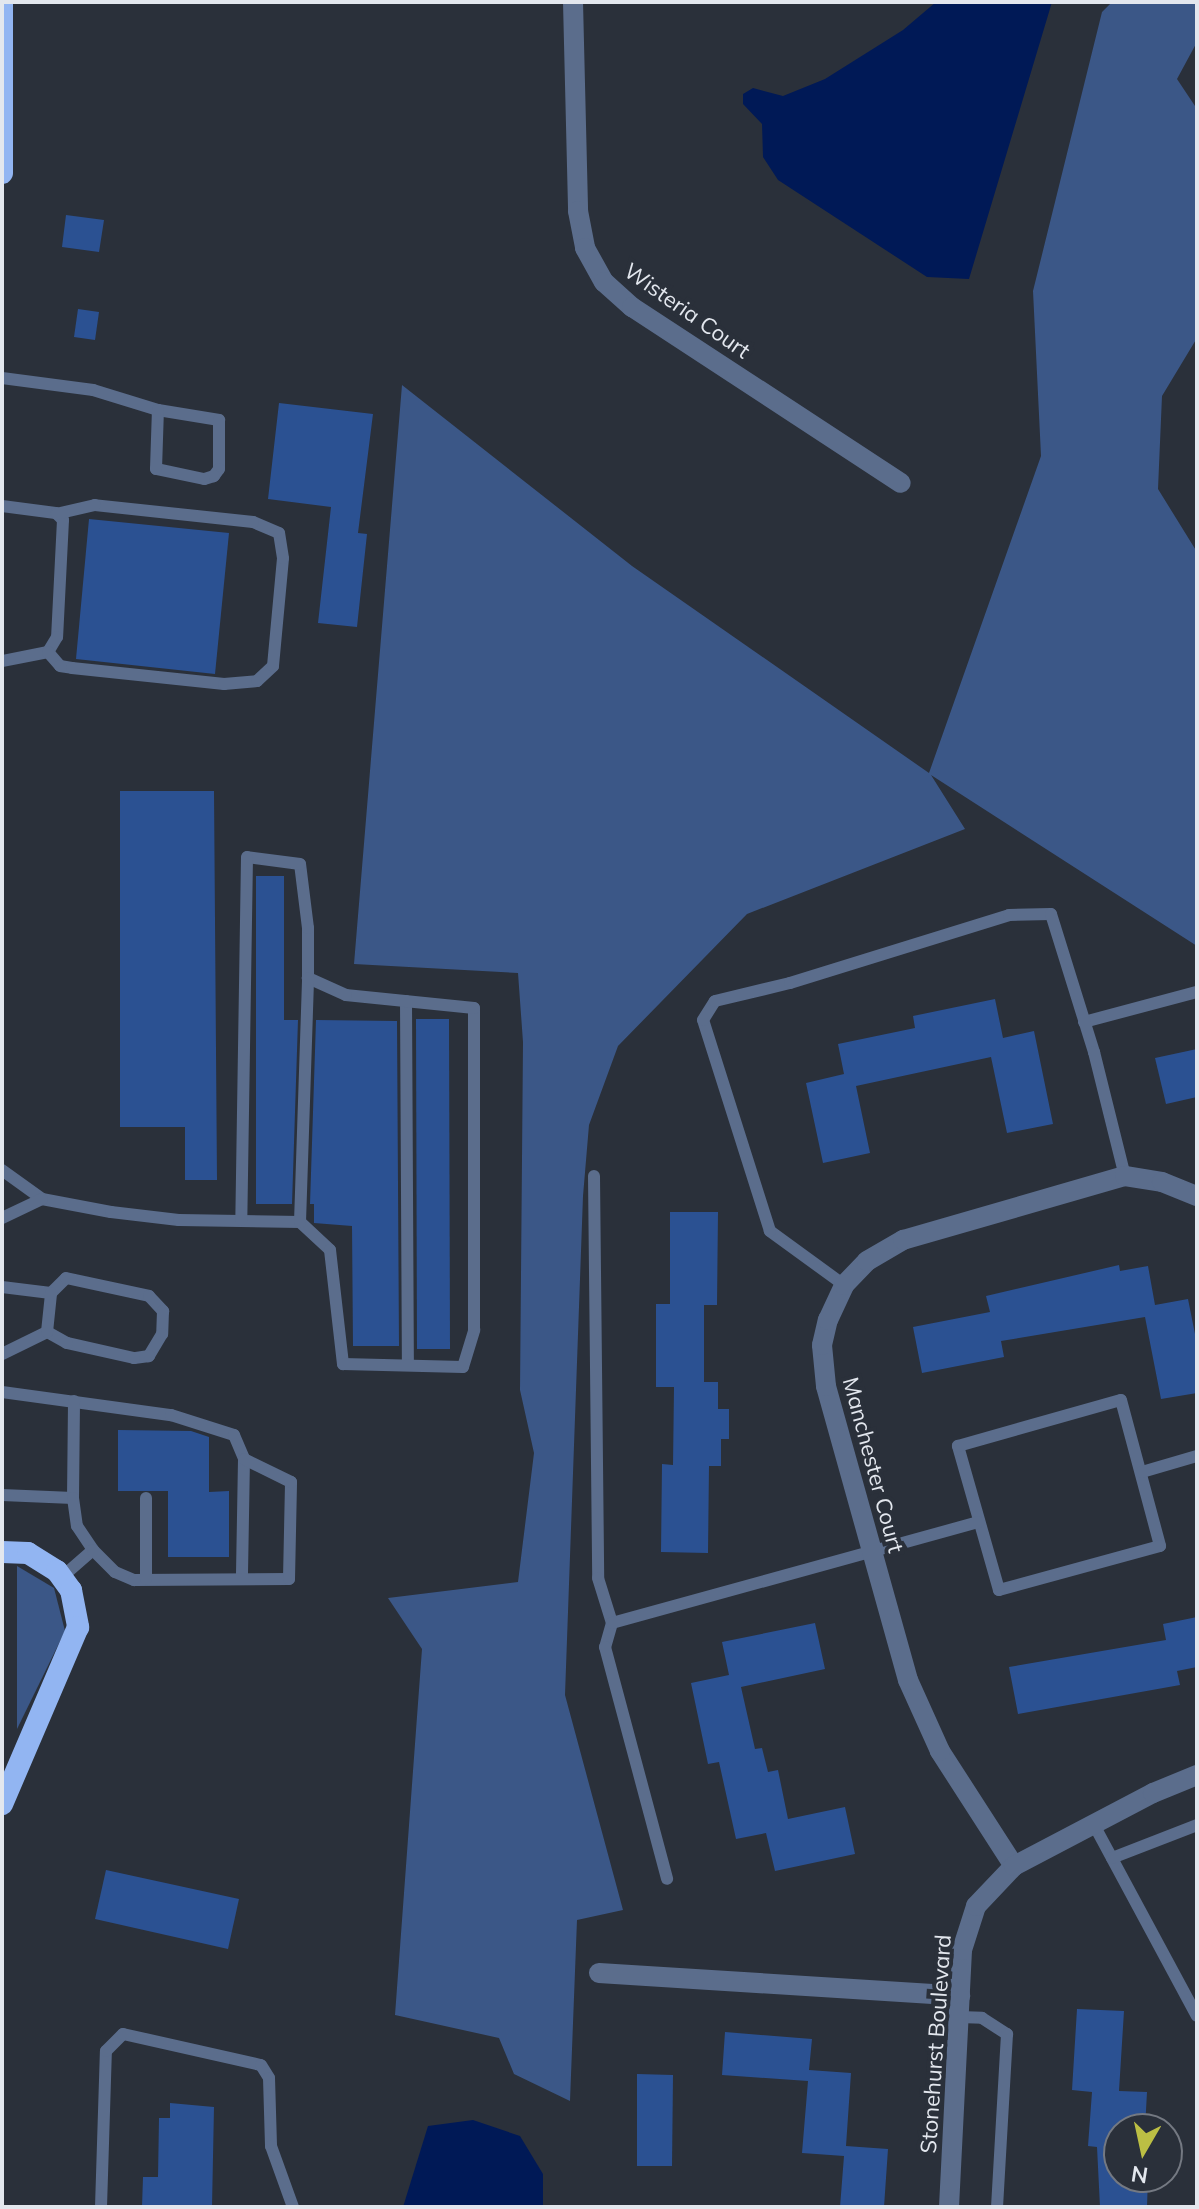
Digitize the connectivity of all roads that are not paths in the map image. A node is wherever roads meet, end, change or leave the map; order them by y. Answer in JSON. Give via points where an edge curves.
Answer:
{"nodes":[{"id":1,"x":2,"y":2,"type":"edge"},
{"id":2,"x":573,"y":2,"type":"edge"},
{"id":3,"x":2,"y":173,"type":"edge"},
{"id":4,"x":2,"y":378,"type":"edge"},
{"id":5,"x":158,"y":410,"type":"junction"},
{"id":6,"x":901,"y":483,"type":"dead end"},
{"id":7,"x":2,"y":506,"type":"edge"},
{"id":8,"x":57,"y":514,"type":"junction"},
{"id":9,"x":48,"y":652,"type":"junction"},
{"id":10,"x":2,"y":661,"type":"edge"},
{"id":11,"x":308,"y":978,"type":"junction"},
{"id":12,"x":1197,"y":992,"type":"edge"},
{"id":13,"x":406,"y":1001,"type":"junction"},
{"id":14,"x":1084,"y":1022,"type":"junction"},
{"id":15,"x":2,"y":1170,"type":"edge"},
{"id":16,"x":594,"y":1176,"type":"dead end"},
{"id":17,"x":1125,"y":1176,"type":"junction"},
{"id":18,"x":1197,"y":1196,"type":"edge"},
{"id":19,"x":42,"y":1199,"type":"junction"},
{"id":20,"x":2,"y":1218,"type":"edge"},
{"id":21,"x":241,"y":1220,"type":"junction"},
{"id":22,"x":300,"y":1222,"type":"junction"},
{"id":23,"x":844,"y":1285,"type":"junction"},
{"id":24,"x":2,"y":1287,"type":"edge"},
{"id":25,"x":51,"y":1293,"type":"junction"},
{"id":26,"x":47,"y":1332,"type":"junction"},
{"id":27,"x":2,"y":1354,"type":"edge"},
{"id":28,"x":408,"y":1365,"type":"junction"},
{"id":29,"x":2,"y":1392,"type":"edge"},
{"id":30,"x":74,"y":1401,"type":"junction"},
{"id":31,"x":1197,"y":1456,"type":"edge"},
{"id":32,"x":244,"y":1459,"type":"junction"},
{"id":33,"x":1142,"y":1472,"type":"junction"},
{"id":34,"x":2,"y":1495,"type":"edge"},
{"id":35,"x":73,"y":1498,"type":"junction"},
{"id":36,"x":146,"y":1498,"type":"dead end"},
{"id":37,"x":978,"y":1522,"type":"junction"},
{"id":38,"x":93,"y":1550,"type":"junction"},
{"id":39,"x":2,"y":1552,"type":"edge"},
{"id":40,"x":872,"y":1552,"type":"junction"},
{"id":41,"x":62,"y":1577,"type":"junction"},
{"id":42,"x":146,"y":1579,"type":"junction"},
{"id":43,"x":242,"y":1579,"type":"junction"},
{"id":44,"x":612,"y":1623,"type":"junction"},
{"id":45,"x":1197,"y":1775,"type":"edge"},
{"id":46,"x":2,"y":1804,"type":"edge"},
{"id":47,"x":1093,"y":1823,"type":"junction"},
{"id":48,"x":1197,"y":1825,"type":"edge"},
{"id":49,"x":1112,"y":1858,"type":"junction"},
{"id":50,"x":1014,"y":1866,"type":"junction"},
{"id":51,"x":667,"y":1879,"type":"dead end"},
{"id":52,"x":599,"y":1973,"type":"dead end"},
{"id":53,"x":960,"y":1996,"type":"junction"},
{"id":54,"x":1197,"y":2016,"type":"edge"},
{"id":55,"x":959,"y":2017,"type":"junction"},
{"id":56,"x":101,"y":2207,"type":"edge"},
{"id":57,"x":293,"y":2207,"type":"edge"},
{"id":58,"x":949,"y":2207,"type":"edge"},
{"id":59,"x":997,"y":2207,"type":"edge"}],
"edges":[{"from":1,"to":3,"type":"highway"},
{"from":2,"to":6,"type":"street","name":"Wisteria Court","via":[[579,221],[585,248],[604,282],[632,307]]},
{"from":4,"to":5,"type":"lane","via":[[93,390]]},
{"from":5,"to":5,"type":"lane","via":[[219,420],[219,469],[214,476],[204,479],[156,469]]},
{"from":7,"to":8,"type":"lane"},
{"from":8,"to":9,"type":"lane","via":[[63,520],[57,637]]},
{"from":8,"to":9,"type":"lane","via":[[74,506],[106,505],[272,526],[282,543],[281,581],[273,666],[257,681],[224,684],[72,668],[60,666]]},
{"from":9,"to":10,"type":"lane"},
{"from":11,"to":13,"type":"lane","via":[[346,995]]},
{"from":11,"to":21,"type":"lane","via":[[300,864],[247,857]]},
{"from":11,"to":22,"type":"lane"},
{"from":12,"to":14,"type":"lane"},
{"from":13,"to":28,"type":"lane"},
{"from":13,"to":28,"type":"lane","via":[[474,1008],[474,1330],[463,1367]]},
{"from":14,"to":17,"type":"lane"},
{"from":14,"to":23,"type":"lane","via":[[1051,914],[1009,915],[715,1001],[703,1020],[770,1231]]},
{"from":15,"to":19,"type":"lane"},
{"from":16,"to":44,"type":"lane","via":[[598,1578]]},
{"from":17,"to":18,"type":"street","name":"Manchester Court","via":[[1162,1182]]},
{"from":17,"to":23,"type":"street","name":"Manchester Court","via":[[903,1240],[867,1261]]},
{"from":19,"to":20,"type":"lane"},
{"from":19,"to":21,"type":"lane","via":[[179,1220]]},
{"from":21,"to":22,"type":"lane"},
{"from":22,"to":28,"type":"lane","via":[[330,1250],[343,1364]]},
{"from":23,"to":40,"type":"street","name":"Manchester Court","via":[[828,1320],[822,1367]]},
{"from":24,"to":25,"type":"lane"},
{"from":25,"to":26,"type":"lane"},
{"from":25,"to":26,"type":"lane","via":[[66,1278],[149,1296],[163,1311],[162,1334],[149,1356],[134,1358],[67,1343]]},
{"from":26,"to":27,"type":"lane"},
{"from":29,"to":30,"type":"lane"},
{"from":30,"to":32,"type":"lane","via":[[215,1425],[234,1435]]},
{"from":30,"to":35,"type":"lane"},
{"from":31,"to":33,"type":"lane"},
{"from":32,"to":43,"type":"lane"},
{"from":32,"to":43,"type":"lane","via":[[291,1482],[289,1579]]},
{"from":33,"to":37,"type":"lane","via":[[1160,1546],[999,1590]]},
{"from":33,"to":37,"type":"lane","via":[[1121,1400],[958,1446]]},
{"from":34,"to":35,"type":"lane"},
{"from":35,"to":38,"type":"lane","via":[[77,1526]]},
{"from":36,"to":42,"type":"lane"},
{"from":37,"to":40,"type":"lane"},
{"from":38,"to":41,"type":"lane"},
{"from":38,"to":42,"type":"lane","via":[[115,1572]]},
{"from":39,"to":41,"type":"highway","via":[[28,1553]]},
{"from":40,"to":44,"type":"lane"},
{"from":40,"to":50,"type":"street","name":"Manchester Court","via":[[925,1724]]},
{"from":41,"to":46,"type":"highway","via":[[77,1608],[75,1645]]},
{"from":42,"to":43,"type":"lane"},
{"from":44,"to":51,"type":"lane","via":[[605,1647]]},
{"from":45,"to":47,"type":"street","name":"Stonehurst Boulevard"},
{"from":47,"to":49,"type":"lane"},
{"from":47,"to":50,"type":"street","name":"Stonehurst Boulevard"},
{"from":48,"to":49,"type":"lane"},
{"from":49,"to":54,"type":"lane"},
{"from":50,"to":53,"type":"street","name":"Stonehurst Boulevard","via":[[976,1906],[966,1929]]},
{"from":52,"to":53,"type":"street"},
{"from":53,"to":55,"type":"street","name":"Stonehurst Boulevard"},
{"from":55,"to":58,"type":"street","name":"Stonehurst Boulevard"},
{"from":55,"to":59,"type":"lane","via":[[982,2018],[1007,2034]]},
{"from":56,"to":57,"type":"lane","via":[[106,2051],[123,2034],[261,2065],[269,2078],[271,2146]]}]}
